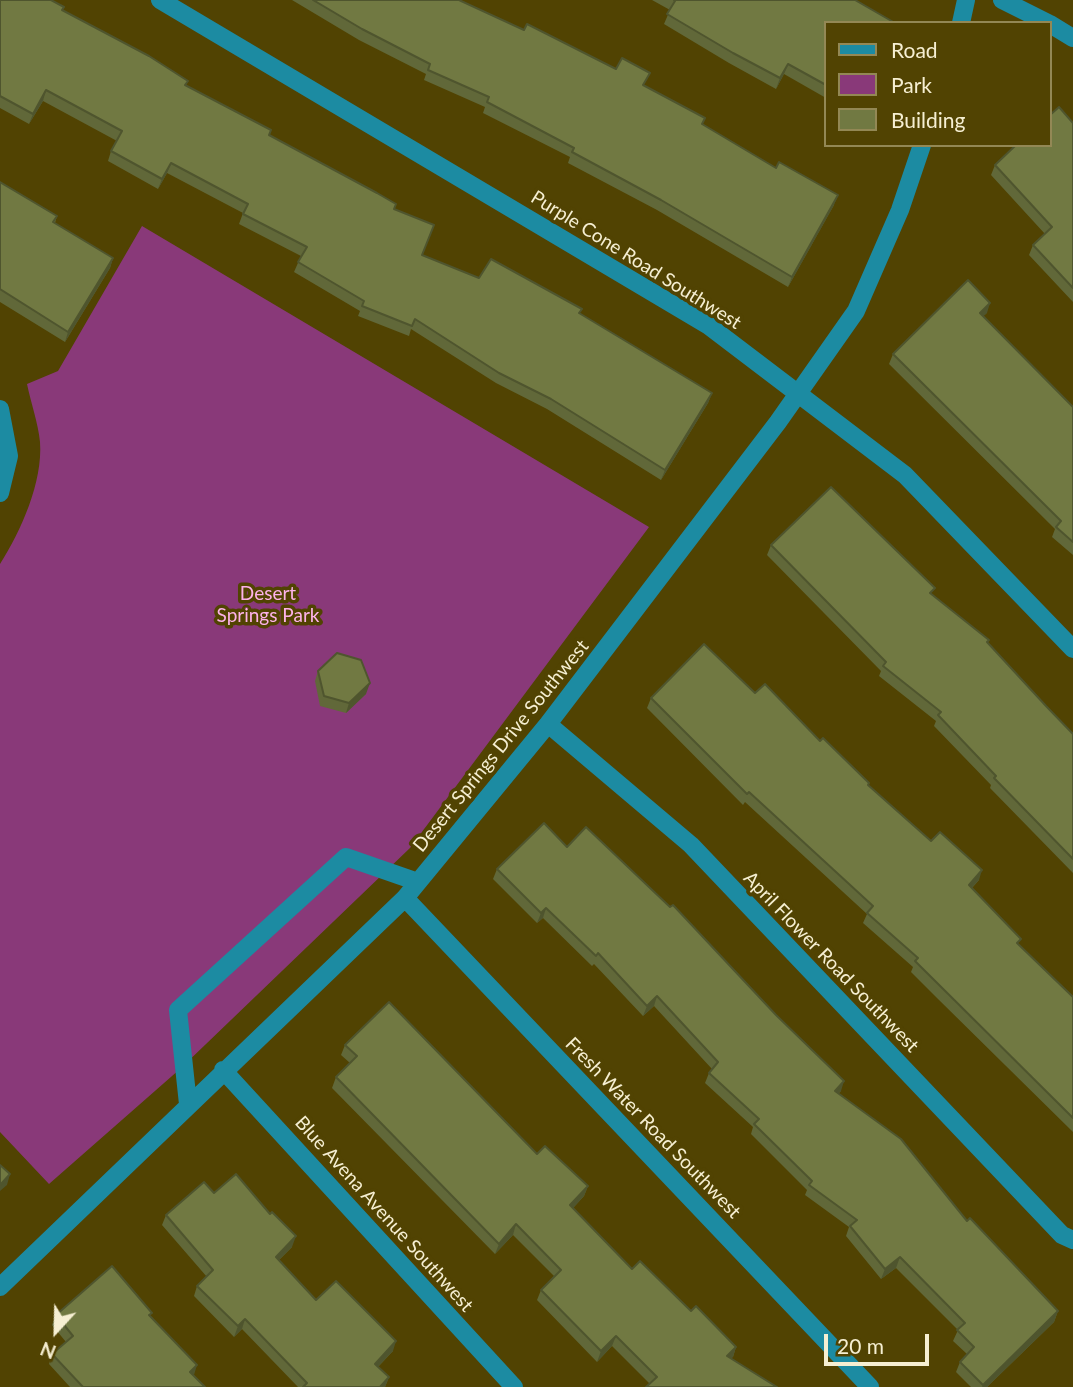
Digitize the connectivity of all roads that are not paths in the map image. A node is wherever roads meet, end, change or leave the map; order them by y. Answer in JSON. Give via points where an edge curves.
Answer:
{"nodes":[{"id":1,"x":160,"y":0,"type":"edge"},
{"id":2,"x":966,"y":0,"type":"edge"},
{"id":3,"x":1002,"y":0,"type":"edge"},
{"id":4,"x":961,"y":21,"type":"edge"},
{"id":5,"x":1045,"y":21,"type":"edge"},
{"id":6,"x":1052,"y":25,"type":"edge"},
{"id":7,"x":1073,"y":38,"type":"edge"},
{"id":8,"x":921,"y":147,"type":"edge"},
{"id":9,"x":798,"y":393,"type":"junction"},
{"id":10,"x":0,"y":409,"type":"edge"},
{"id":11,"x":0,"y":493,"type":"edge"},
{"id":12,"x":1073,"y":649,"type":"edge"},
{"id":13,"x":548,"y":724,"type":"junction"},
{"id":14,"x":418,"y":882,"type":"junction"},
{"id":15,"x":405,"y":898,"type":"junction"},
{"id":16,"x":223,"y":1070,"type":"junction"},
{"id":17,"x":188,"y":1104,"type":"junction"},
{"id":18,"x":1073,"y":1240,"type":"edge"},
{"id":19,"x":0,"y":1287,"type":"edge"},
{"id":20,"x":514,"y":1387,"type":"edge"},
{"id":21,"x":870,"y":1387,"type":"edge"}],
"edges":[{"from":1,"to":9,"type":"street","name":"Purple Cone Road Southwest","via":[[709,326]]},
{"from":2,"to":4,"type":"street"},
{"from":3,"to":5,"type":"street"},
{"from":6,"to":7,"type":"street"},
{"from":8,"to":9,"type":"street","name":"Desert Springs Drive Southwest","via":[[900,210],[856,311]]},
{"from":9,"to":12,"type":"street","name":"Purple Cone Road Southwest","via":[[905,475]]},
{"from":9,"to":13,"type":"street","name":"Desert Springs Drive Southwest"},
{"from":10,"to":11,"type":"street","via":[[9,456]]},
{"from":13,"to":14,"type":"street","name":"Desert Springs Drive Southwest"},
{"from":13,"to":18,"type":"street","name":"April Flower Road Southwest","via":[[691,845],[1062,1235]]},
{"from":14,"to":15,"type":"street","name":"Desert Springs Drive Southwest"},
{"from":14,"to":17,"type":"street","via":[[346,857],[178,1010]]},
{"from":15,"to":16,"type":"street","name":"Desert Springs Drive Southwest"},
{"from":15,"to":21,"type":"street","name":"Fresh Water Road Southwest"},
{"from":16,"to":17,"type":"street","name":"Desert Springs Drive Southwest"},
{"from":16,"to":20,"type":"street","name":"Blue Avena Avenue Southwest"},
{"from":17,"to":19,"type":"street","name":"Desert Springs Drive Southwest"}]}
